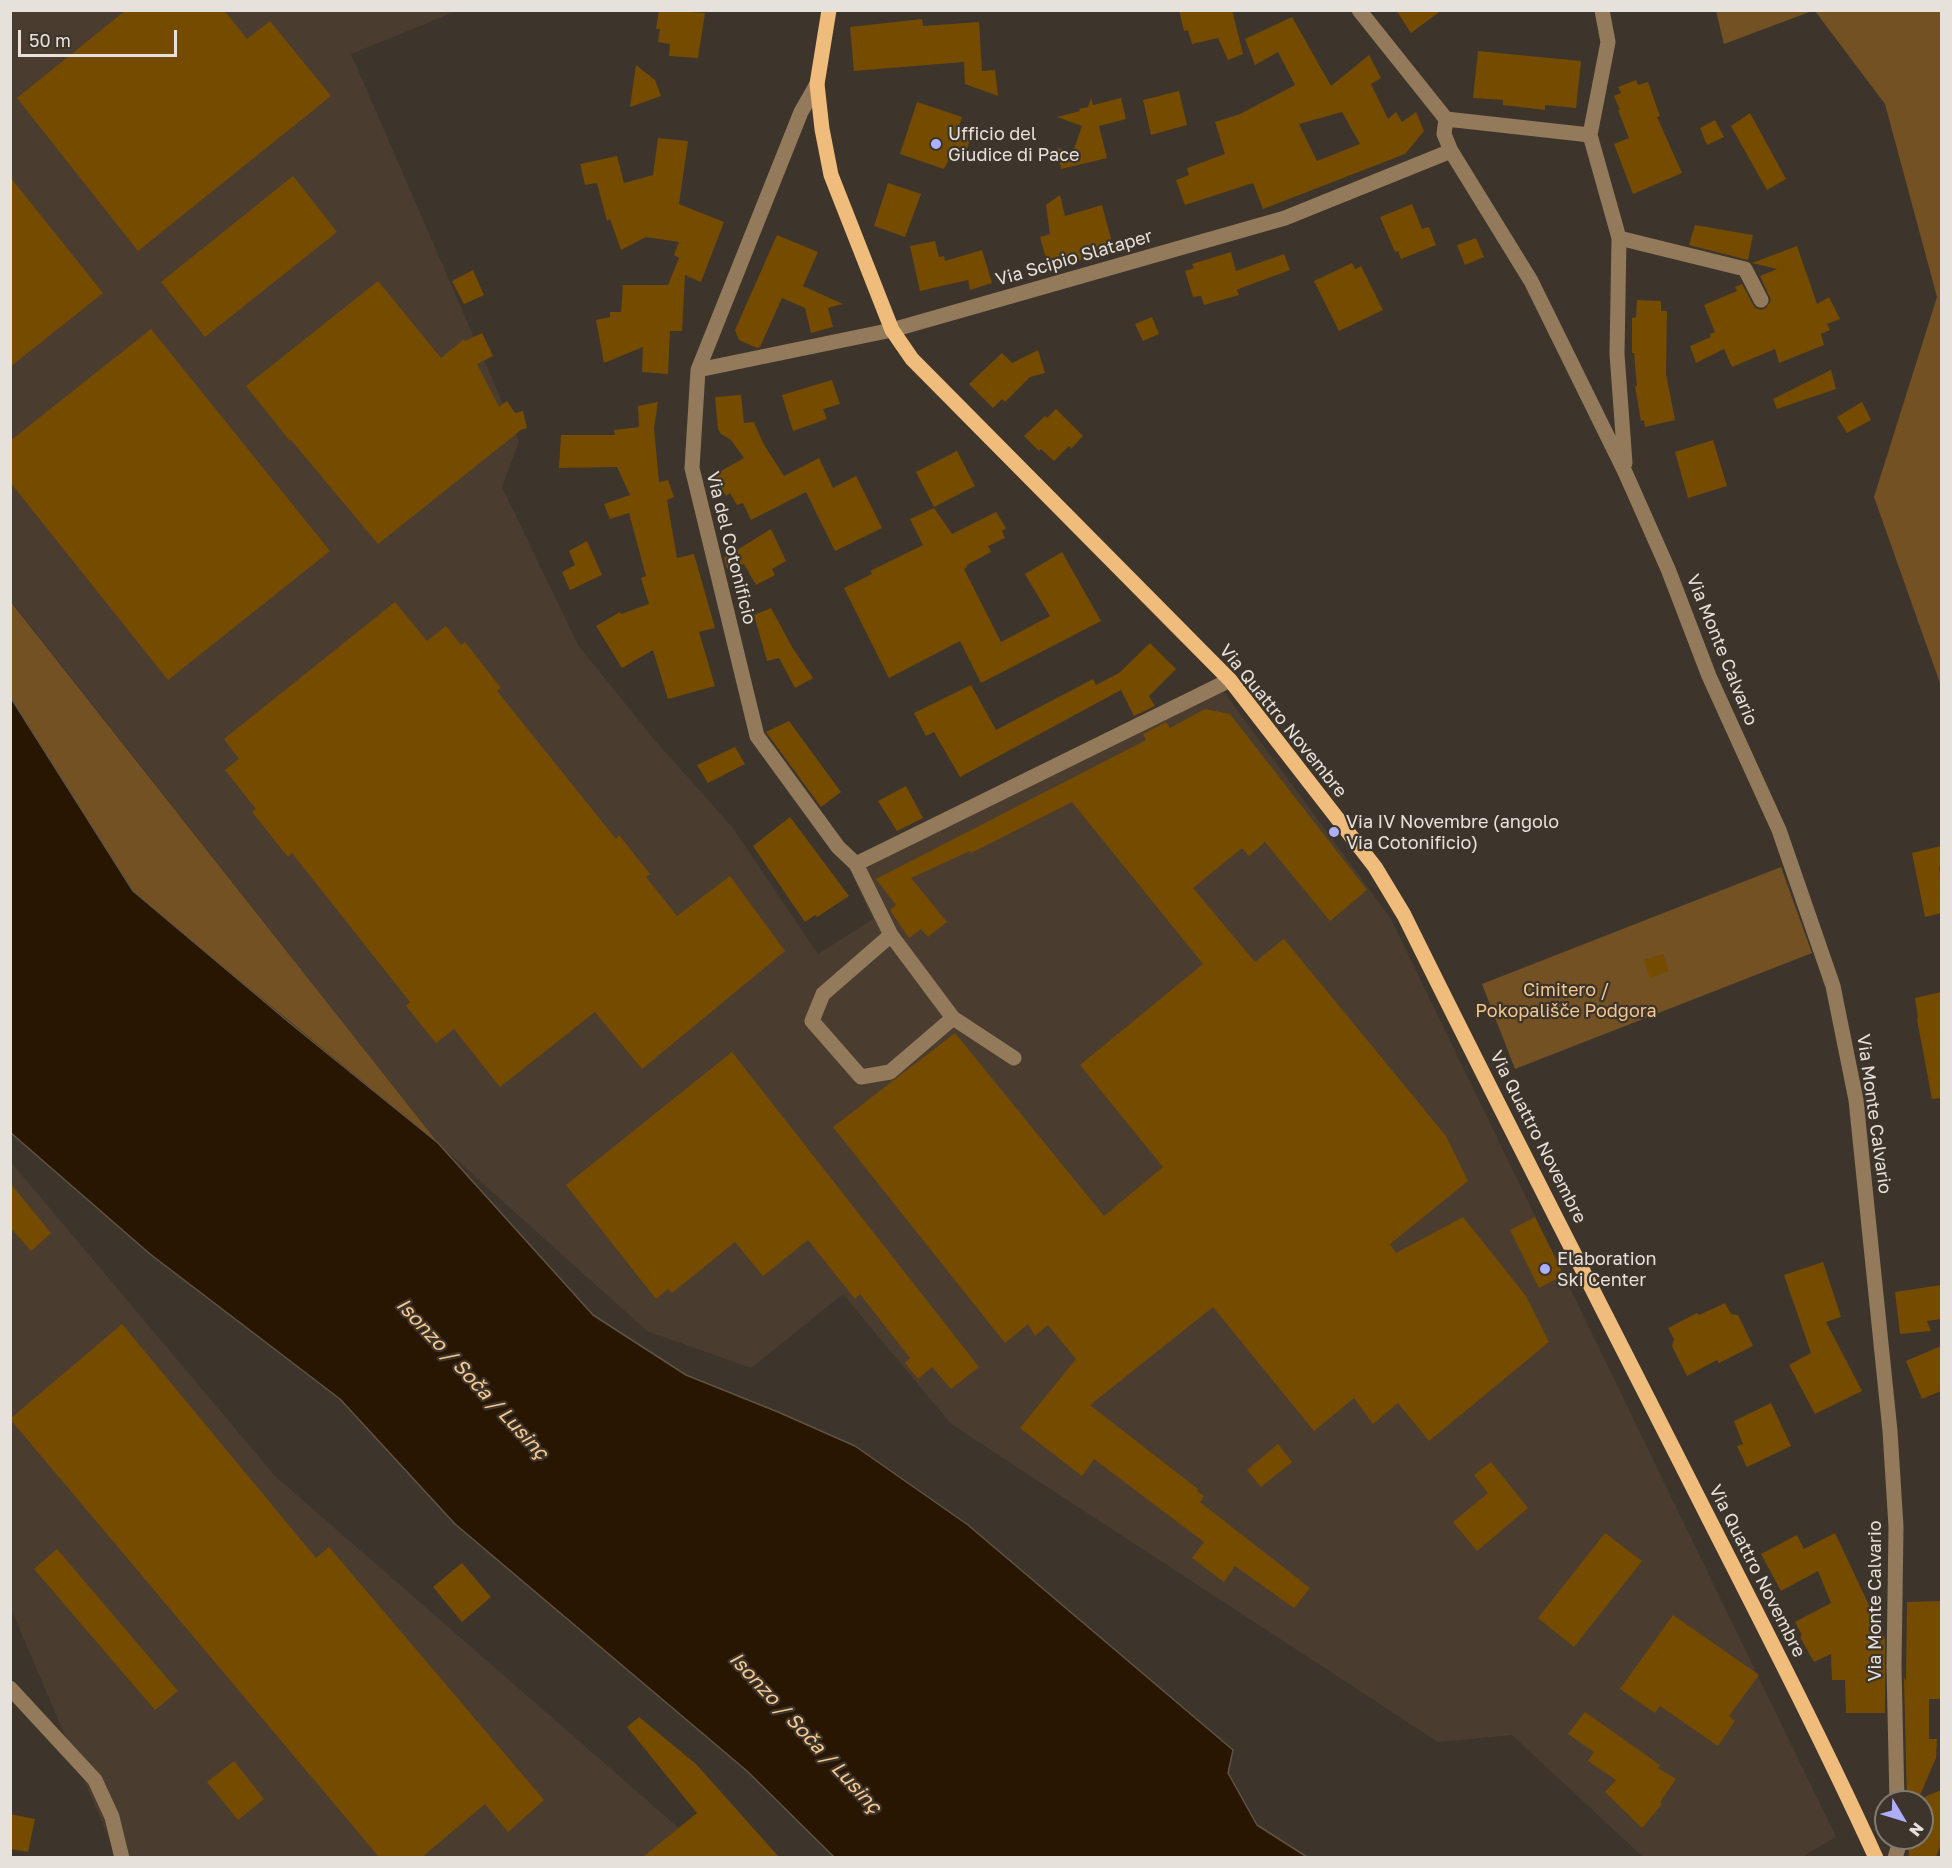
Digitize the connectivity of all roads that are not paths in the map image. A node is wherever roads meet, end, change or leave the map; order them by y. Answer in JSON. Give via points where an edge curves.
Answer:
{"nodes":[{"id":1,"x":829,"y":10,"type":"edge"},
{"id":2,"x":1359,"y":10,"type":"edge"},
{"id":3,"x":1602,"y":10,"type":"edge"},
{"id":4,"x":817,"y":84,"type":"junction"},
{"id":5,"x":1446,"y":119,"type":"junction"},
{"id":6,"x":1590,"y":135,"type":"junction"},
{"id":7,"x":1451,"y":151,"type":"junction"},
{"id":8,"x":1619,"y":238,"type":"junction"},
{"id":9,"x":1761,"y":300,"type":"dead end"},
{"id":10,"x":892,"y":330,"type":"junction"},
{"id":11,"x":698,"y":370,"type":"junction"},
{"id":12,"x":1625,"y":472,"type":"junction"},
{"id":13,"x":1230,"y":680,"type":"junction"},
{"id":14,"x":856,"y":864,"type":"junction"},
{"id":15,"x":891,"y":935,"type":"junction"},
{"id":16,"x":953,"y":1018,"type":"junction"},
{"id":17,"x":1014,"y":1058,"type":"dead end"},
{"id":18,"x":10,"y":1688,"type":"edge"},
{"id":19,"x":1897,"y":1790,"type":"edge"},
{"id":20,"x":122,"y":1857,"type":"edge"},
{"id":21,"x":1876,"y":1857,"type":"edge"}],
"edges":[{"from":1,"to":4,"type":"main road","name":"Via Quattro Novembre"},
{"from":2,"to":5,"type":"street"},
{"from":3,"to":6,"type":"street","name":"Via Monte Calvario","via":[[1608,42]]},
{"from":4,"to":10,"type":"main road","name":"Via Quattro Novembre","via":[[831,176]]},
{"from":4,"to":11,"type":"street","name":"Via del Cotonificio","via":[[801,112]]},
{"from":5,"to":6,"type":"street"},
{"from":5,"to":7,"type":"street","via":[[1444,134]]},
{"from":6,"to":8,"type":"street","name":"Via Monte Calvario"},
{"from":7,"to":10,"type":"street","name":"Via Scipio Slataper","via":[[1285,218]]},
{"from":7,"to":12,"type":"street","name":"Via Monte Calvario","via":[[1530,281]]},
{"from":8,"to":9,"type":"street","via":[[1746,269]]},
{"from":8,"to":12,"type":"street","name":"Via Monte Calvario","via":[[1617,354]]},
{"from":10,"to":11,"type":"street","name":"Via Scipio Slataper"},
{"from":10,"to":13,"type":"main road","name":"Via Quattro Novembre","via":[[912,359]]},
{"from":11,"to":14,"type":"street","name":"Via del Cotonificio","via":[[692,468],[757,736],[838,847]]},
{"from":12,"to":19,"type":"street","name":"Via Monte Calvario","via":[[1709,676],[1779,830],[1833,986],[1845,1041],[1862,1153],[1896,1527]]},
{"from":13,"to":14,"type":"street"},
{"from":13,"to":21,"type":"main road","name":"Via Quattro Novembre","via":[[1375,867],[1404,915],[1786,1670]]},
{"from":14,"to":15,"type":"street","name":"Via del Cotonificio"},
{"from":15,"to":16,"type":"street","name":"Via del Cotonificio"},
{"from":15,"to":16,"type":"street","via":[[823,994],[812,1021],[861,1077],[890,1072]]},
{"from":16,"to":17,"type":"street","name":"Via del Cotonificio"},
{"from":18,"to":20,"type":"street","via":[[95,1780],[112,1817]]}]}
